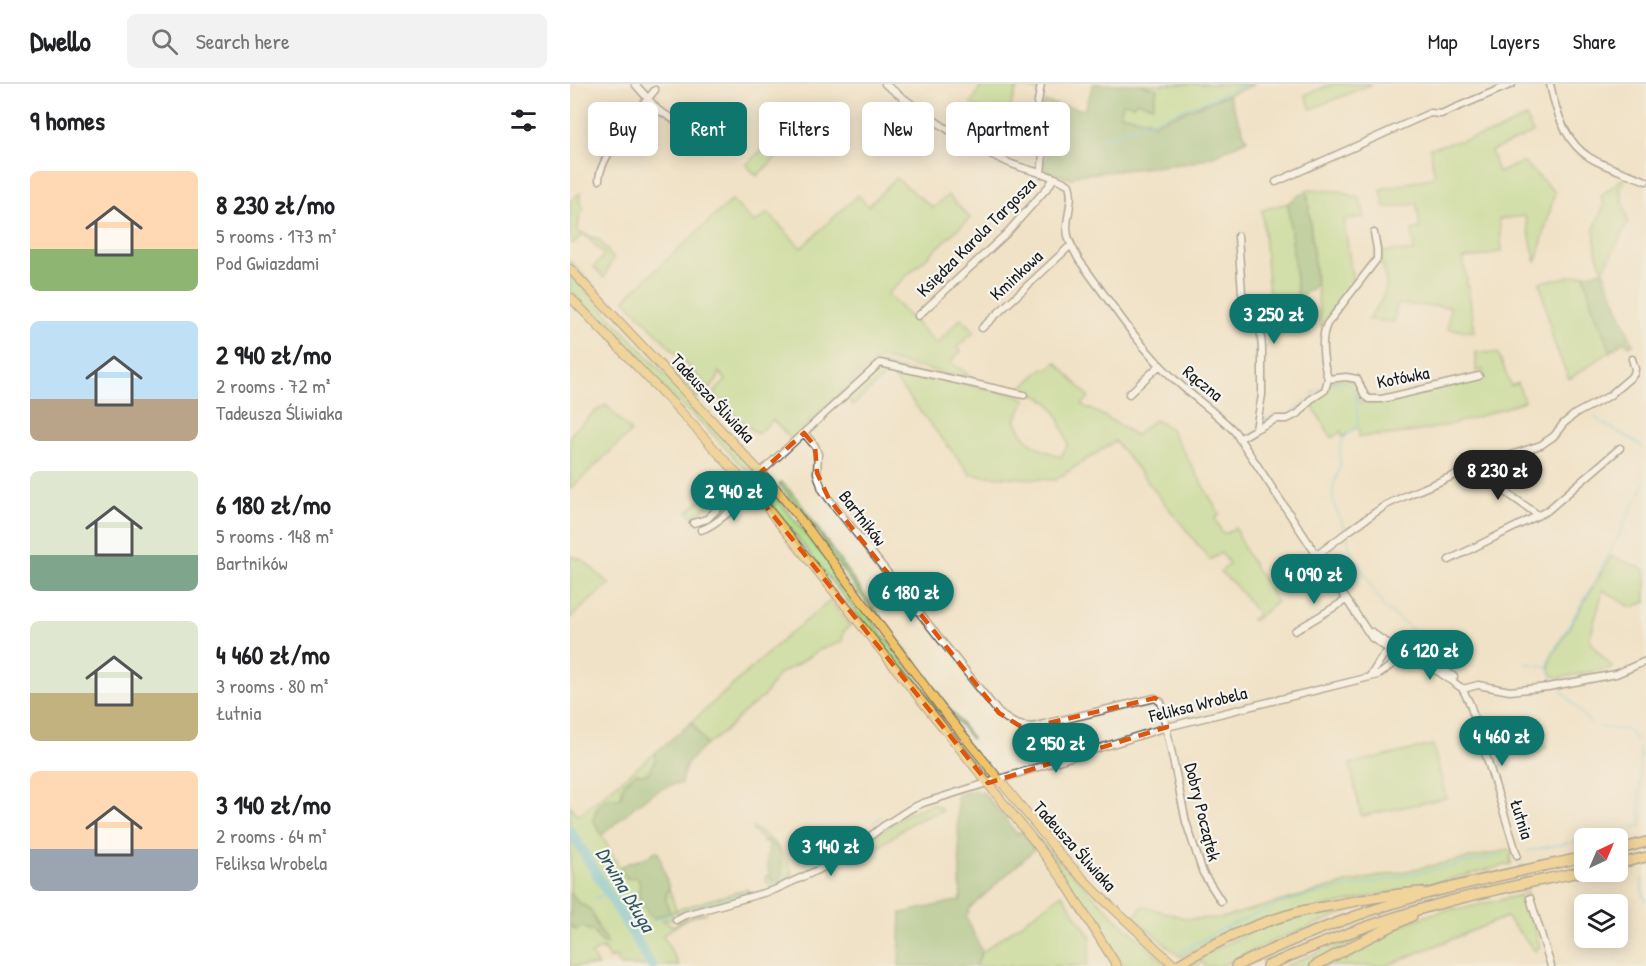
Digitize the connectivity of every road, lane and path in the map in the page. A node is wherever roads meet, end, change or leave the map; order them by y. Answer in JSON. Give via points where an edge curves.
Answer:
{"nodes":[{"id":1,"x":635,"y":84,"type":"edge"},
{"id":2,"x":885,"y":84,"type":"edge"},
{"id":3,"x":1041,"y":84,"type":"edge"},
{"id":4,"x":1512,"y":84,"type":"edge"},
{"id":5,"x":1550,"y":84,"type":"edge"},
{"id":6,"x":655,"y":90,"type":"dead end"},
{"id":7,"x":647,"y":99,"type":"junction"},
{"id":8,"x":670,"y":117,"type":"edge"},
{"id":9,"x":1041,"y":174,"type":"junction"},
{"id":10,"x":1054,"y":178,"type":"junction"},
{"id":11,"x":598,"y":180,"type":"dead end"},
{"id":12,"x":1646,"y":181,"type":"edge"},
{"id":13,"x":1276,"y":182,"type":"dead end"},
{"id":14,"x":1374,"y":233,"type":"dead end"},
{"id":15,"x":1238,"y":236,"type":"dead end"},
{"id":16,"x":1071,"y":245,"type":"junction"},
{"id":17,"x":570,"y":269,"type":"edge"},
{"id":18,"x":570,"y":297,"type":"edge"},
{"id":19,"x":918,"y":316,"type":"dead end"},
{"id":20,"x":982,"y":328,"type":"dead end"},
{"id":21,"x":1632,"y":359,"type":"dead end"},
{"id":22,"x":1160,"y":365,"type":"junction"},
{"id":23,"x":1479,"y":376,"type":"dead end"},
{"id":24,"x":1328,"y":379,"type":"junction"},
{"id":25,"x":1129,"y":394,"type":"dead end"},
{"id":26,"x":1024,"y":395,"type":"dead end"},
{"id":27,"x":1256,"y":429,"type":"junction"},
{"id":28,"x":804,"y":433,"type":"junction"},
{"id":29,"x":1239,"y":439,"type":"junction"},
{"id":30,"x":1620,"y":448,"type":"dead end"},
{"id":31,"x":1472,"y":468,"type":"junction"},
{"id":32,"x":761,"y":472,"type":"junction"},
{"id":33,"x":746,"y":482,"type":"junction"},
{"id":34,"x":752,"y":489,"type":"junction"},
{"id":35,"x":1538,"y":515,"type":"junction"},
{"id":36,"x":693,"y":522,"type":"dead end"},
{"id":37,"x":701,"y":530,"type":"dead end"},
{"id":38,"x":1317,"y":555,"type":"junction"},
{"id":39,"x":1449,"y":560,"type":"dead end"},
{"id":40,"x":1346,"y":600,"type":"junction"},
{"id":41,"x":1362,"y":625,"type":"junction"},
{"id":42,"x":1295,"y":631,"type":"dead end"},
{"id":43,"x":1374,"y":639,"type":"junction"},
{"id":44,"x":1389,"y":647,"type":"junction"},
{"id":45,"x":1405,"y":657,"type":"junction"},
{"id":46,"x":1380,"y":658,"type":"junction"},
{"id":47,"x":1646,"y":661,"type":"edge"},
{"id":48,"x":1389,"y":665,"type":"junction"},
{"id":49,"x":1369,"y":678,"type":"junction"},
{"id":50,"x":1463,"y":689,"type":"junction"},
{"id":51,"x":1167,"y":726,"type":"junction"},
{"id":52,"x":999,"y":780,"type":"junction"},
{"id":53,"x":988,"y":783,"type":"junction"},
{"id":54,"x":1646,"y":842,"type":"edge"},
{"id":55,"x":1628,"y":846,"type":"edge"},
{"id":56,"x":1517,"y":855,"type":"tunnel mouth"},
{"id":57,"x":1646,"y":857,"type":"edge"},
{"id":58,"x":1574,"y":859,"type":"edge"},
{"id":59,"x":1628,"y":861,"type":"edge"},
{"id":60,"x":1574,"y":873,"type":"edge"},
{"id":61,"x":1435,"y":891,"type":"junction"},
{"id":62,"x":1530,"y":898,"type":"tunnel mouth"},
{"id":63,"x":1221,"y":901,"type":"dead end"},
{"id":64,"x":1438,"y":904,"type":"junction"},
{"id":65,"x":676,"y":920,"type":"dead end"},
{"id":66,"x":1117,"y":966,"type":"edge"},
{"id":67,"x":1175,"y":966,"type":"edge"},
{"id":68,"x":1236,"y":966,"type":"edge"},
{"id":69,"x":1267,"y":966,"type":"edge"},
{"id":70,"x":1315,"y":966,"type":"edge"},
{"id":71,"x":1551,"y":966,"type":"edge"}],
"edges":[{"from":1,"to":7,"type":"street"},
{"from":2,"to":9,"type":"street","via":[[956,136],[1008,163]]},
{"from":3,"to":9,"type":"street","via":[[1037,107],[1044,154]]},
{"from":4,"to":13,"type":"street","via":[[1441,114],[1430,113]]},
{"from":5,"to":12,"type":"street","via":[[1554,103],[1579,148],[1593,160]]},
{"from":6,"to":7,"type":"street"},
{"from":7,"to":8,"type":"street"},
{"from":7,"to":11,"type":"street","via":[[616,143]]},
{"from":9,"to":10,"type":"street"},
{"from":10,"to":16,"type":"street","name":"Rączna","via":[[1070,188],[1067,230]]},
{"from":10,"to":19,"type":"street","name":"Księdza Karola Targosza","via":[[1006,234]]},
{"from":14,"to":24,"type":"street","via":[[1376,260],[1324,331]]},
{"from":15,"to":27,"type":"street","via":[[1242,293],[1258,307],[1262,348],[1262,395]]},
{"from":16,"to":20,"type":"street","name":"Kminkowa"},
{"from":16,"to":22,"type":"street","name":"Rączna"},
{"from":17,"to":32,"type":"main road","name":"Tadeusza Śliwiaka"},
{"from":18,"to":33,"type":"main road","name":"Tadeusza Śliwiaka"},
{"from":21,"to":31,"type":"street","via":[[1635,369],[1630,378],[1609,396],[1575,414],[1541,445]]},
{"from":22,"to":25,"type":"street"},
{"from":22,"to":29,"type":"street","name":"Rączna","via":[[1221,417]]},
{"from":23,"to":24,"type":"street","name":"Kotówka","via":[[1382,399],[1365,396],[1357,379]]},
{"from":24,"to":27,"type":"street","via":[[1325,390],[1299,412]]},
{"from":26,"to":28,"type":"street","via":[[880,363]]},
{"from":27,"to":29,"type":"street"},
{"from":28,"to":32,"type":"street"},
{"from":28,"to":51,"type":"street","name":"Bartników","via":[[815,446],[817,473],[829,499],[999,713],[1012,723],[1032,727],[1155,698],[1161,702]]},
{"from":29,"to":38,"type":"street","name":"Rączna"},
{"from":30,"to":35,"type":"street"},
{"from":31,"to":35,"type":"street"},
{"from":31,"to":38,"type":"street","via":[[1386,505]]},
{"from":32,"to":33,"type":"street"},
{"from":32,"to":34,"type":"street"},
{"from":32,"to":52,"type":"main road","name":"Tadeusza Śliwiaka"},
{"from":33,"to":34,"type":"main road","name":"Tadeusza Śliwiaka"},
{"from":33,"to":36,"type":"street","via":[[707,519]]},
{"from":34,"to":37,"type":"street","via":[[717,521]]},
{"from":34,"to":53,"type":"main road","name":"Tadeusza Śliwiaka"},
{"from":35,"to":39,"type":"street"},
{"from":38,"to":40,"type":"street","name":"Rączna"},
{"from":40,"to":41,"type":"street","name":"Rączna"},
{"from":40,"to":42,"type":"street"},
{"from":41,"to":43,"type":"street","name":"Rączna"},
{"from":41,"to":44,"type":"street","name":"Rączna"},
{"from":43,"to":44,"type":"street","name":"Rączna"},
{"from":43,"to":46,"type":"street"},
{"from":44,"to":45,"type":"street"},
{"from":44,"to":46,"type":"street"},
{"from":44,"to":48,"type":"street"},
{"from":44,"to":50,"type":"street","via":[[1437,664]]},
{"from":45,"to":48,"type":"street","name":"Feliksa Wrobela"},
{"from":45,"to":50,"type":"street","via":[[1439,672]]},
{"from":46,"to":49,"type":"street"},
{"from":47,"to":50,"type":"street","via":[[1616,674],[1548,687],[1510,691],[1478,685]]},
{"from":48,"to":49,"type":"street","name":"Feliksa Wrobela"},
{"from":49,"to":51,"type":"street","name":"Feliksa Wrobela"},
{"from":50,"to":56,"type":"street","name":"Łutnia"},
{"from":51,"to":52,"type":"street","name":"Feliksa Wrobela"},
{"from":51,"to":63,"type":"street","name":"Dobry Początek","via":[[1196,854]]},
{"from":52,"to":53,"type":"street","name":"Feliksa Wrobela"},
{"from":52,"to":67,"type":"main road","name":"Tadeusza Śliwiaka","via":[[1073,869]]},
{"from":53,"to":65,"type":"street","name":"Feliksa Wrobela","via":[[910,809],[840,860],[774,890]]},
{"from":53,"to":66,"type":"main road","name":"Tadeusza Śliwiaka","via":[[1064,881]]},
{"from":54,"to":55,"type":"highway"},
{"from":57,"to":59,"type":"highway"},
{"from":58,"to":61,"type":"highway"},
{"from":60,"to":64,"type":"highway"},
{"from":61,"to":67,"type":"highway","via":[[1409,892],[1301,912],[1238,933]]},
{"from":61,"to":68,"type":"highway","via":[[1319,930]]},
{"from":62,"to":71,"type":"street"},
{"from":64,"to":69,"type":"highway","via":[[1363,927]]},
{"from":64,"to":70,"type":"highway"}]}
